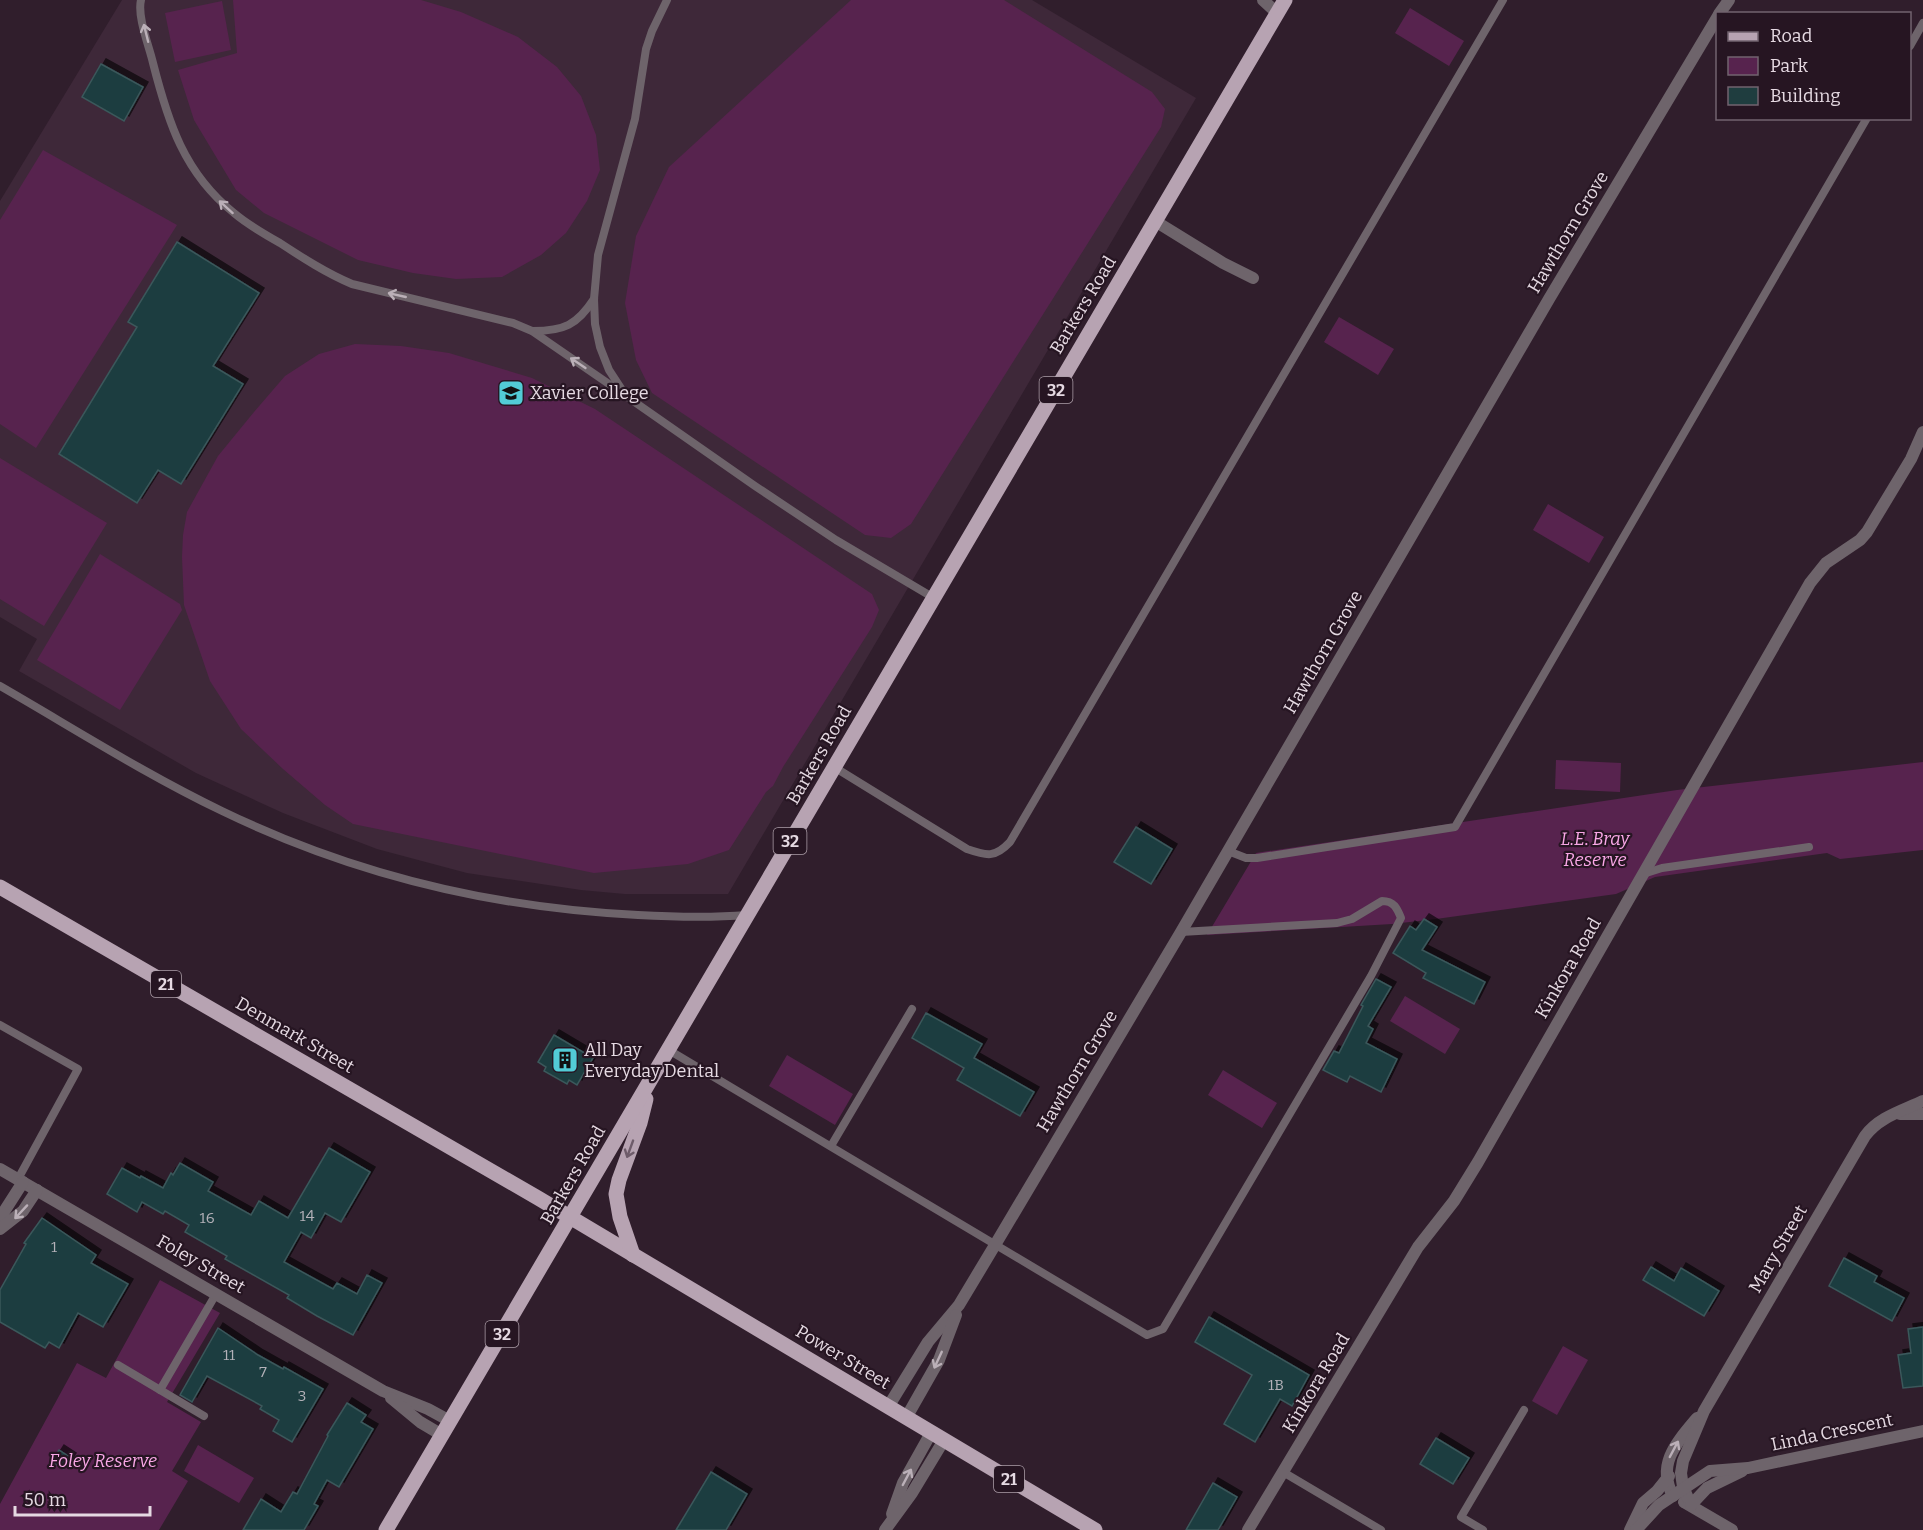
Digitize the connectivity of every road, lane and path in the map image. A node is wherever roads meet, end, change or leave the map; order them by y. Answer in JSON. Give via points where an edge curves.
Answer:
{"nodes":[{"id":1,"x":667,"y":0,"type":"edge"},
{"id":2,"x":1263,"y":0,"type":"edge"},
{"id":3,"x":1503,"y":0,"type":"edge"},
{"id":4,"x":140,"y":1,"type":"edge"},
{"id":5,"x":1281,"y":7,"type":"edge"},
{"id":6,"x":1716,"y":18,"type":"edge"},
{"id":7,"x":1923,"y":23,"type":"edge"},
{"id":8,"x":1911,"y":44,"type":"edge"},
{"id":9,"x":1866,"y":120,"type":"edge"},
{"id":10,"x":1155,"y":221,"type":"junction"},
{"id":11,"x":1253,"y":278,"type":"dead end"},
{"id":12,"x":594,"y":299,"type":"junction"},
{"id":13,"x":532,"y":331,"type":"junction"},
{"id":14,"x":626,"y":396,"type":"junction"},
{"id":15,"x":1923,"y":432,"type":"edge"},
{"id":16,"x":934,"y":598,"type":"junction"},
{"id":17,"x":0,"y":686,"type":"edge"},
{"id":18,"x":834,"y":767,"type":"junction"},
{"id":19,"x":1809,"y":847,"type":"dead end"},
{"id":20,"x":1228,"y":851,"type":"junction"},
{"id":21,"x":1643,"y":874,"type":"junction"},
{"id":22,"x":0,"y":887,"type":"edge"},
{"id":23,"x":747,"y":915,"type":"junction"},
{"id":24,"x":1181,"y":932,"type":"junction"},
{"id":25,"x":912,"y":1009,"type":"dead end"},
{"id":26,"x":0,"y":1025,"type":"edge"},
{"id":27,"x":667,"y":1049,"type":"junction"},
{"id":28,"x":654,"y":1073,"type":"junction"},
{"id":29,"x":1923,"y":1101,"type":"edge"},
{"id":30,"x":1893,"y":1114,"type":"junction"},
{"id":31,"x":1923,"y":1114,"type":"edge"},
{"id":32,"x":831,"y":1146,"type":"junction"},
{"id":33,"x":0,"y":1169,"type":"edge"},
{"id":34,"x":20,"y":1181,"type":"junction"},
{"id":35,"x":37,"y":1191,"type":"junction"},
{"id":36,"x":0,"y":1218,"type":"edge"},
{"id":37,"x":570,"y":1218,"type":"junction"},
{"id":38,"x":0,"y":1228,"type":"edge"},
{"id":39,"x":995,"y":1245,"type":"junction"},
{"id":40,"x":633,"y":1255,"type":"junction"},
{"id":41,"x":216,"y":1294,"type":"junction"},
{"id":42,"x":959,"y":1305,"type":"junction"},
{"id":43,"x":118,"y":1365,"type":"dead end"},
{"id":44,"x":160,"y":1390,"type":"junction"},
{"id":45,"x":888,"y":1407,"type":"junction"},
{"id":46,"x":1524,"y":1410,"type":"dead end"},
{"id":47,"x":1704,"y":1411,"type":"junction"},
{"id":48,"x":204,"y":1416,"type":"dead end"},
{"id":49,"x":906,"y":1418,"type":"junction"},
{"id":50,"x":446,"y":1428,"type":"junction"},
{"id":51,"x":1923,"y":1431,"type":"edge"},
{"id":52,"x":938,"y":1437,"type":"junction"},
{"id":53,"x":1683,"y":1466,"type":"junction"},
{"id":54,"x":1748,"y":1468,"type":"junction"},
{"id":55,"x":1283,"y":1472,"type":"junction"},
{"id":56,"x":1667,"y":1479,"type":"junction"},
{"id":57,"x":1683,"y":1487,"type":"junction"},
{"id":58,"x":1673,"y":1496,"type":"junction"},
{"id":59,"x":1691,"y":1505,"type":"junction"},
{"id":60,"x":887,"y":1527,"type":"edge"},
{"id":61,"x":386,"y":1530,"type":"edge"},
{"id":62,"x":1095,"y":1530,"type":"edge"},
{"id":63,"x":1248,"y":1530,"type":"edge"},
{"id":64,"x":1381,"y":1530,"type":"edge"},
{"id":65,"x":1484,"y":1530,"type":"edge"},
{"id":66,"x":1630,"y":1530,"type":"edge"},
{"id":67,"x":1636,"y":1530,"type":"edge"},
{"id":68,"x":1732,"y":1530,"type":"edge"}],
"edges":[{"from":1,"to":12,"type":"lane","via":[[646,49],[635,119],[598,255]]},
{"from":2,"to":5,"type":"street"},
{"from":3,"to":18,"type":"lane","via":[[1010,842],[995,854],[967,849]]},
{"from":13,"to":4,"type":"lane","one_way":true,"via":[[498,318],[352,284],[326,272],[235,214],[206,187],[180,149],[168,120]]},
{"from":5,"to":10,"type":"main road","name":"Barkers Road","number":"32"},
{"from":6,"to":20,"type":"street","name":"Hawthorn Grove"},
{"from":7,"to":8,"type":"lane"},
{"from":9,"to":20,"type":"lane","via":[[1455,827],[1257,858]]},
{"from":10,"to":11,"type":"street"},
{"from":10,"to":16,"type":"main road","name":"Barkers Road","number":"32"},
{"from":12,"to":13,"type":"lane","via":[[567,326]]},
{"from":12,"to":14,"type":"lane","via":[[600,347]]},
{"from":14,"to":13,"type":"lane","one_way":true},
{"from":14,"to":16,"type":"lane","via":[[794,513]]},
{"from":15,"to":21,"type":"street","name":"Kinkora Road","via":[[1867,531],[1826,563],[1810,583]]},
{"from":16,"to":18,"type":"main road","name":"Barkers Road","number":"32"},
{"from":17,"to":23,"type":"lane","via":[[222,811],[346,862],[468,894],[549,908],[717,918]]},
{"from":18,"to":23,"type":"main road","name":"Barkers Road","number":"32"},
{"from":19,"to":21,"type":"lane"},
{"from":20,"to":24,"type":"street","name":"Hawthorn Grove"},
{"from":21,"to":55,"type":"street","name":"Kinkora Road","via":[[1454,1201],[1418,1247]]},
{"from":22,"to":37,"type":"main road","name":"Denmark Street","number":"21"},
{"from":23,"to":27,"type":"main road","name":"Barkers Road","number":"32"},
{"from":24,"to":39,"type":"street","name":"Hawthorn Grove"},
{"from":24,"to":39,"type":"lane","via":[[1337,923],[1382,901],[1398,908],[1401,918],[1371,976],[1163,1329],[1147,1335]]},
{"from":25,"to":32,"type":"lane"},
{"from":26,"to":34,"type":"lane","via":[[78,1069]]},
{"from":27,"to":28,"type":"main road","name":"Barkers Road","number":"32"},
{"from":27,"to":32,"type":"lane"},
{"from":28,"to":37,"type":"main road","name":"Barkers Road","number":"32"},
{"from":28,"to":40,"type":"main road","one_way":true,"via":[[616,1194]]},
{"from":29,"to":30,"type":"street","name":"Mary Street"},
{"from":30,"to":31,"type":"street"},
{"from":30,"to":47,"type":"street","name":"Mary Street","via":[[1865,1136]]},
{"from":32,"to":39,"type":"lane"},
{"from":33,"to":34,"type":"street","name":"Foley Street"},
{"from":34,"to":35,"type":"street","name":"Foley Street"},
{"from":34,"to":36,"type":"street"},
{"from":35,"to":38,"type":"street","one_way":true,"via":[[23,1211]]},
{"from":35,"to":41,"type":"street","name":"Foley Street"},
{"from":37,"to":40,"type":"main road","name":"Power Street","number":"21"},
{"from":37,"to":50,"type":"main road","name":"Barkers Road","number":"32"},
{"from":39,"to":42,"type":"street","name":"Hawthorn Grove"},
{"from":40,"to":45,"type":"main road","name":"Power Street","number":"21"},
{"from":41,"to":44,"type":"lane"},
{"from":41,"to":50,"type":"street","name":"Foley Street","via":[[383,1391],[420,1422]]},
{"from":42,"to":45,"type":"street","name":"Hawthorn Grove","via":[[928,1342]]},
{"from":42,"to":49,"type":"street","name":"Hawthorn Grove","one_way":true,"via":[[939,1360]]},
{"from":43,"to":44,"type":"lane"},
{"from":44,"to":48,"type":"lane"},
{"from":45,"to":49,"type":"main road","name":"Power Street","number":"21"},
{"from":46,"to":65,"type":"lane","via":[[1461,1517]]},
{"from":47,"to":53,"type":"street","name":"Mary Street"},
{"from":56,"to":47,"type":"street","name":"Mary Street","one_way":true,"via":[[1672,1450]]},
{"from":49,"to":52,"type":"main road","name":"Power Street","number":"21"},
{"from":50,"to":61,"type":"main road","name":"Barkers Road","number":"32"},
{"from":51,"to":54,"type":"street","name":"Linda Crescent"},
{"from":52,"to":60,"type":"street","via":[[912,1493]]},
{"from":52,"to":62,"type":"main road","name":"Power Street","number":"21"},
{"from":53,"to":56,"type":"street"},
{"from":53,"to":57,"type":"street","name":"Mary Street"},
{"from":54,"to":57,"type":"street","name":"Linda Crescent","via":[[1710,1471]]},
{"from":54,"to":59,"type":"street","name":"Linda Crescent","via":[[1713,1484]]},
{"from":55,"to":63,"type":"street","name":"Kinkora Road"},
{"from":55,"to":64,"type":"lane"},
{"from":56,"to":58,"type":"street","name":"Mary Street"},
{"from":56,"to":66,"type":"street","via":[[1643,1503]]},
{"from":57,"to":58,"type":"street","name":"Linda Crescent"},
{"from":57,"to":59,"type":"street"},
{"from":58,"to":59,"type":"street"},
{"from":58,"to":67,"type":"street","via":[[1651,1511]]},
{"from":59,"to":68,"type":"street"}]}
